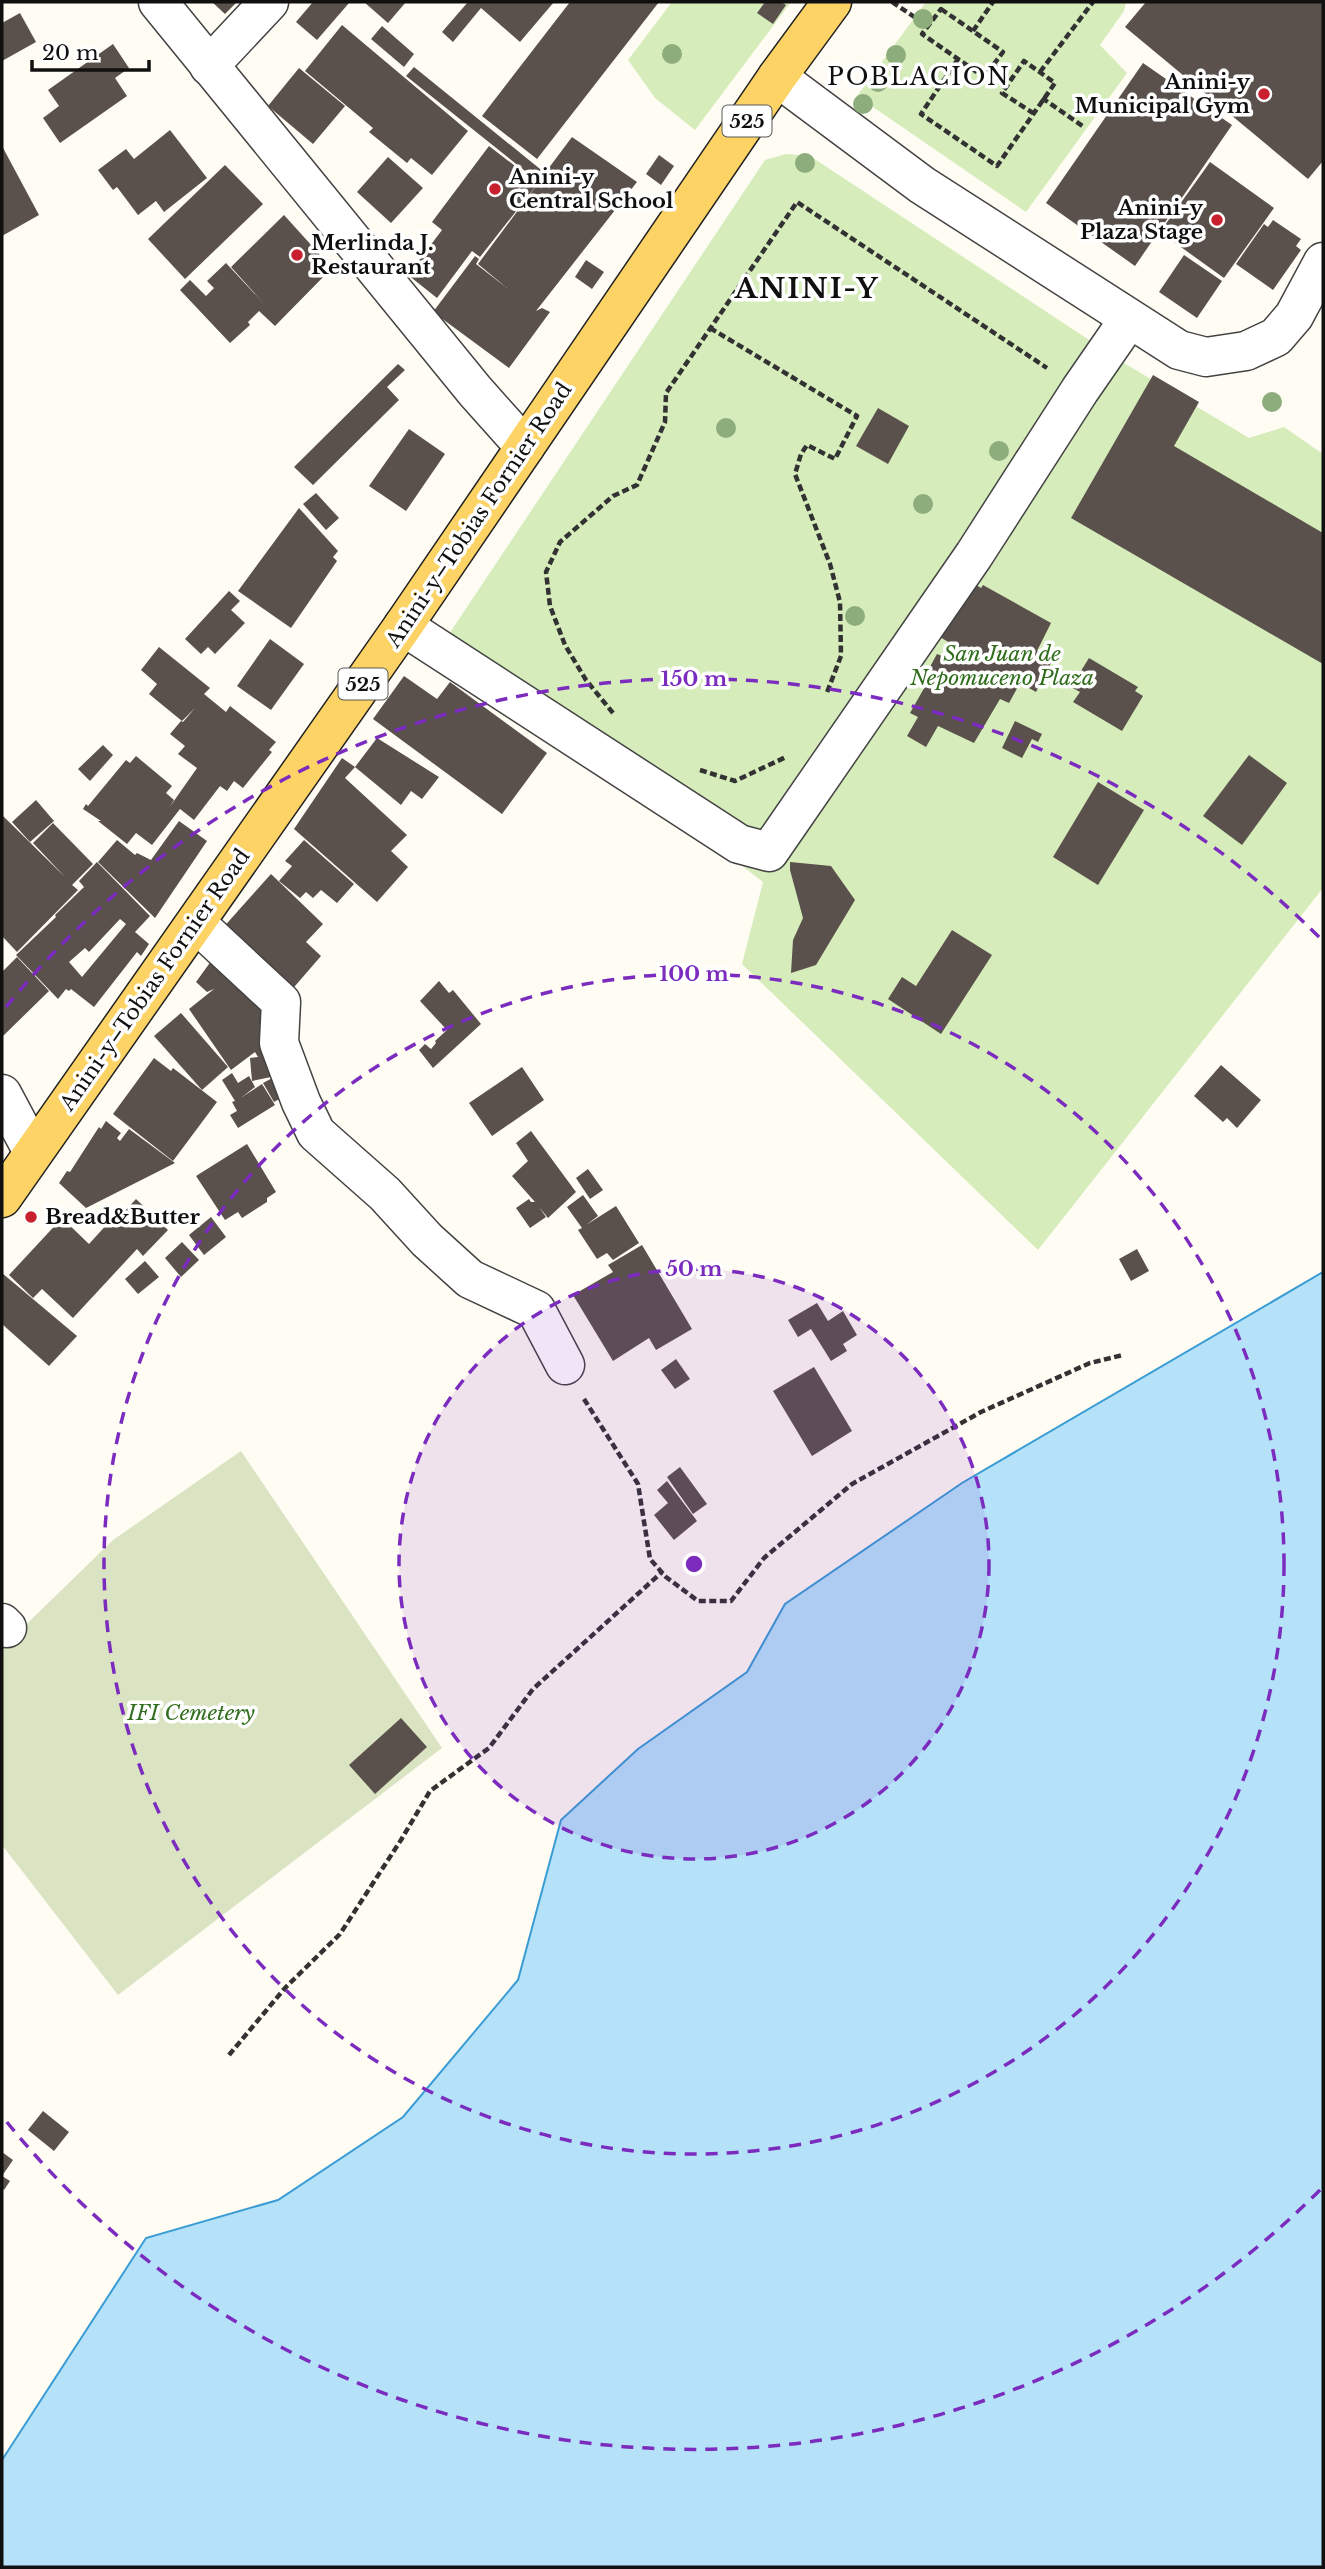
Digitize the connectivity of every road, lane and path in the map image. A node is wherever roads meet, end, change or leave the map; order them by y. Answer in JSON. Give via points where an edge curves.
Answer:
{"nodes":[{"id":1,"x":158,"y":2,"type":"edge"},
{"id":2,"x":269,"y":2,"type":"edge"},
{"id":3,"x":832,"y":2,"type":"edge"},
{"id":4,"x":892,"y":2,"type":"edge"},
{"id":5,"x":993,"y":2,"type":"edge"},
{"id":6,"x":1093,"y":2,"type":"edge"},
{"id":7,"x":928,"y":26,"type":"junction"},
{"id":8,"x":973,"y":31,"type":"junction"},
{"id":9,"x":958,"y":59,"type":"junction"},
{"id":10,"x":993,"y":65,"type":"junction"},
{"id":11,"x":209,"y":66,"type":"junction"},
{"id":12,"x":1040,"y":72,"type":"junction"},
{"id":13,"x":777,"y":77,"type":"junction"},
{"id":14,"x":1013,"y":79,"type":"junction"},
{"id":15,"x":1042,"y":98,"type":"junction"},
{"id":16,"x":1033,"y":113,"type":"junction"},
{"id":17,"x":1084,"y":127,"type":"dead end"},
{"id":18,"x":1323,"y":261,"type":"edge"},
{"id":19,"x":1129,"y":319,"type":"junction"},
{"id":20,"x":710,"y":328,"type":"junction"},
{"id":21,"x":1080,"y":390,"type":"junction"},
{"id":22,"x":525,"y":447,"type":"junction"},
{"id":23,"x":403,"y":626,"type":"junction"},
{"id":24,"x":825,"y":698,"type":"dead end"},
{"id":25,"x":620,"y":719,"type":"dead end"},
{"id":26,"x":789,"y":755,"type":"dead end"},
{"id":27,"x":696,"y":768,"type":"dead end"},
{"id":28,"x":197,"y":923,"type":"junction"},
{"id":29,"x":2,"y":1094,"type":"edge"},
{"id":30,"x":33,"y":1152,"type":"junction"},
{"id":31,"x":2,"y":1198,"type":"edge"},
{"id":32,"x":1123,"y":1355,"type":"dead end"},
{"id":33,"x":565,"y":1365,"type":"joint"},
{"id":34,"x":662,"y":1572,"type":"junction"},
{"id":35,"x":229,"y":2055,"type":"dead end"}],
"edges":[{"from":1,"to":11,"type":"street"},
{"from":2,"to":11,"type":"street"},
{"from":3,"to":13,"type":"main road","name":"Anini-y–Tobias Fornier Road","number":"525"},
{"from":4,"to":7,"type":"path"},
{"from":5,"to":8,"type":"path"},
{"from":6,"to":12,"type":"path"},
{"from":7,"to":8,"type":"path","via":[[941,9]]},
{"from":7,"to":9,"type":"path","via":[[922,34]]},
{"from":8,"to":10,"type":"path","via":[[1003,52]]},
{"from":9,"to":10,"type":"path","via":[[984,77]]},
{"from":9,"to":16,"type":"path","via":[[920,114],[997,166]]},
{"from":10,"to":14,"type":"path"},
{"from":11,"to":22,"type":"street"},
{"from":12,"to":14,"type":"path","via":[[1024,61]]},
{"from":12,"to":15,"type":"path","via":[[1055,83]]},
{"from":13,"to":19,"type":"street","via":[[922,185]]},
{"from":13,"to":22,"type":"main road","name":"Anini-y–Tobias Fornier Road","number":"525"},
{"from":14,"to":16,"type":"path","via":[[1002,93]]},
{"from":15,"to":16,"type":"path"},
{"from":15,"to":17,"type":"path"},
{"from":18,"to":19,"type":"street","via":[[1294,316],[1276,337],[1246,351],[1206,357],[1179,351]]},
{"from":19,"to":21,"type":"street"},
{"from":20,"to":21,"type":"path","via":[[797,202]]},
{"from":20,"to":24,"type":"path","via":[[857,416],[835,459],[807,445],[795,474],[840,602],[841,656]]},
{"from":20,"to":25,"type":"path","via":[[666,393],[665,422],[637,485],[612,496],[560,542],[546,572],[550,606],[565,645],[586,680]]},
{"from":21,"to":23,"type":"street","via":[[974,555],[769,852],[739,844]]},
{"from":22,"to":23,"type":"main road","name":"Anini-y–Tobias Fornier Road","number":"525"},
{"from":23,"to":28,"type":"main road","name":"Anini-y–Tobias Fornier Road","number":"525"},
{"from":26,"to":27,"type":"path","via":[[735,781]]},
{"from":28,"to":30,"type":"main road","name":"Anini-y–Tobias Fornier Road","number":"525"},
{"from":28,"to":33,"type":"street","via":[[281,1002],[279,1043],[316,1133],[470,1279],[536,1310]]},
{"from":29,"to":30,"type":"street"},
{"from":30,"to":31,"type":"main road","name":"Anini-y–Tobias Fornier Road","number":"525"},
{"from":32,"to":34,"type":"path","via":[[1090,1363],[981,1412],[852,1484],[764,1558],[731,1601],[698,1601]]},
{"from":33,"to":34,"type":"path","via":[[638,1484],[650,1559]]},
{"from":34,"to":35,"type":"path","via":[[533,1689],[489,1748],[430,1791],[340,1934]]}]}
